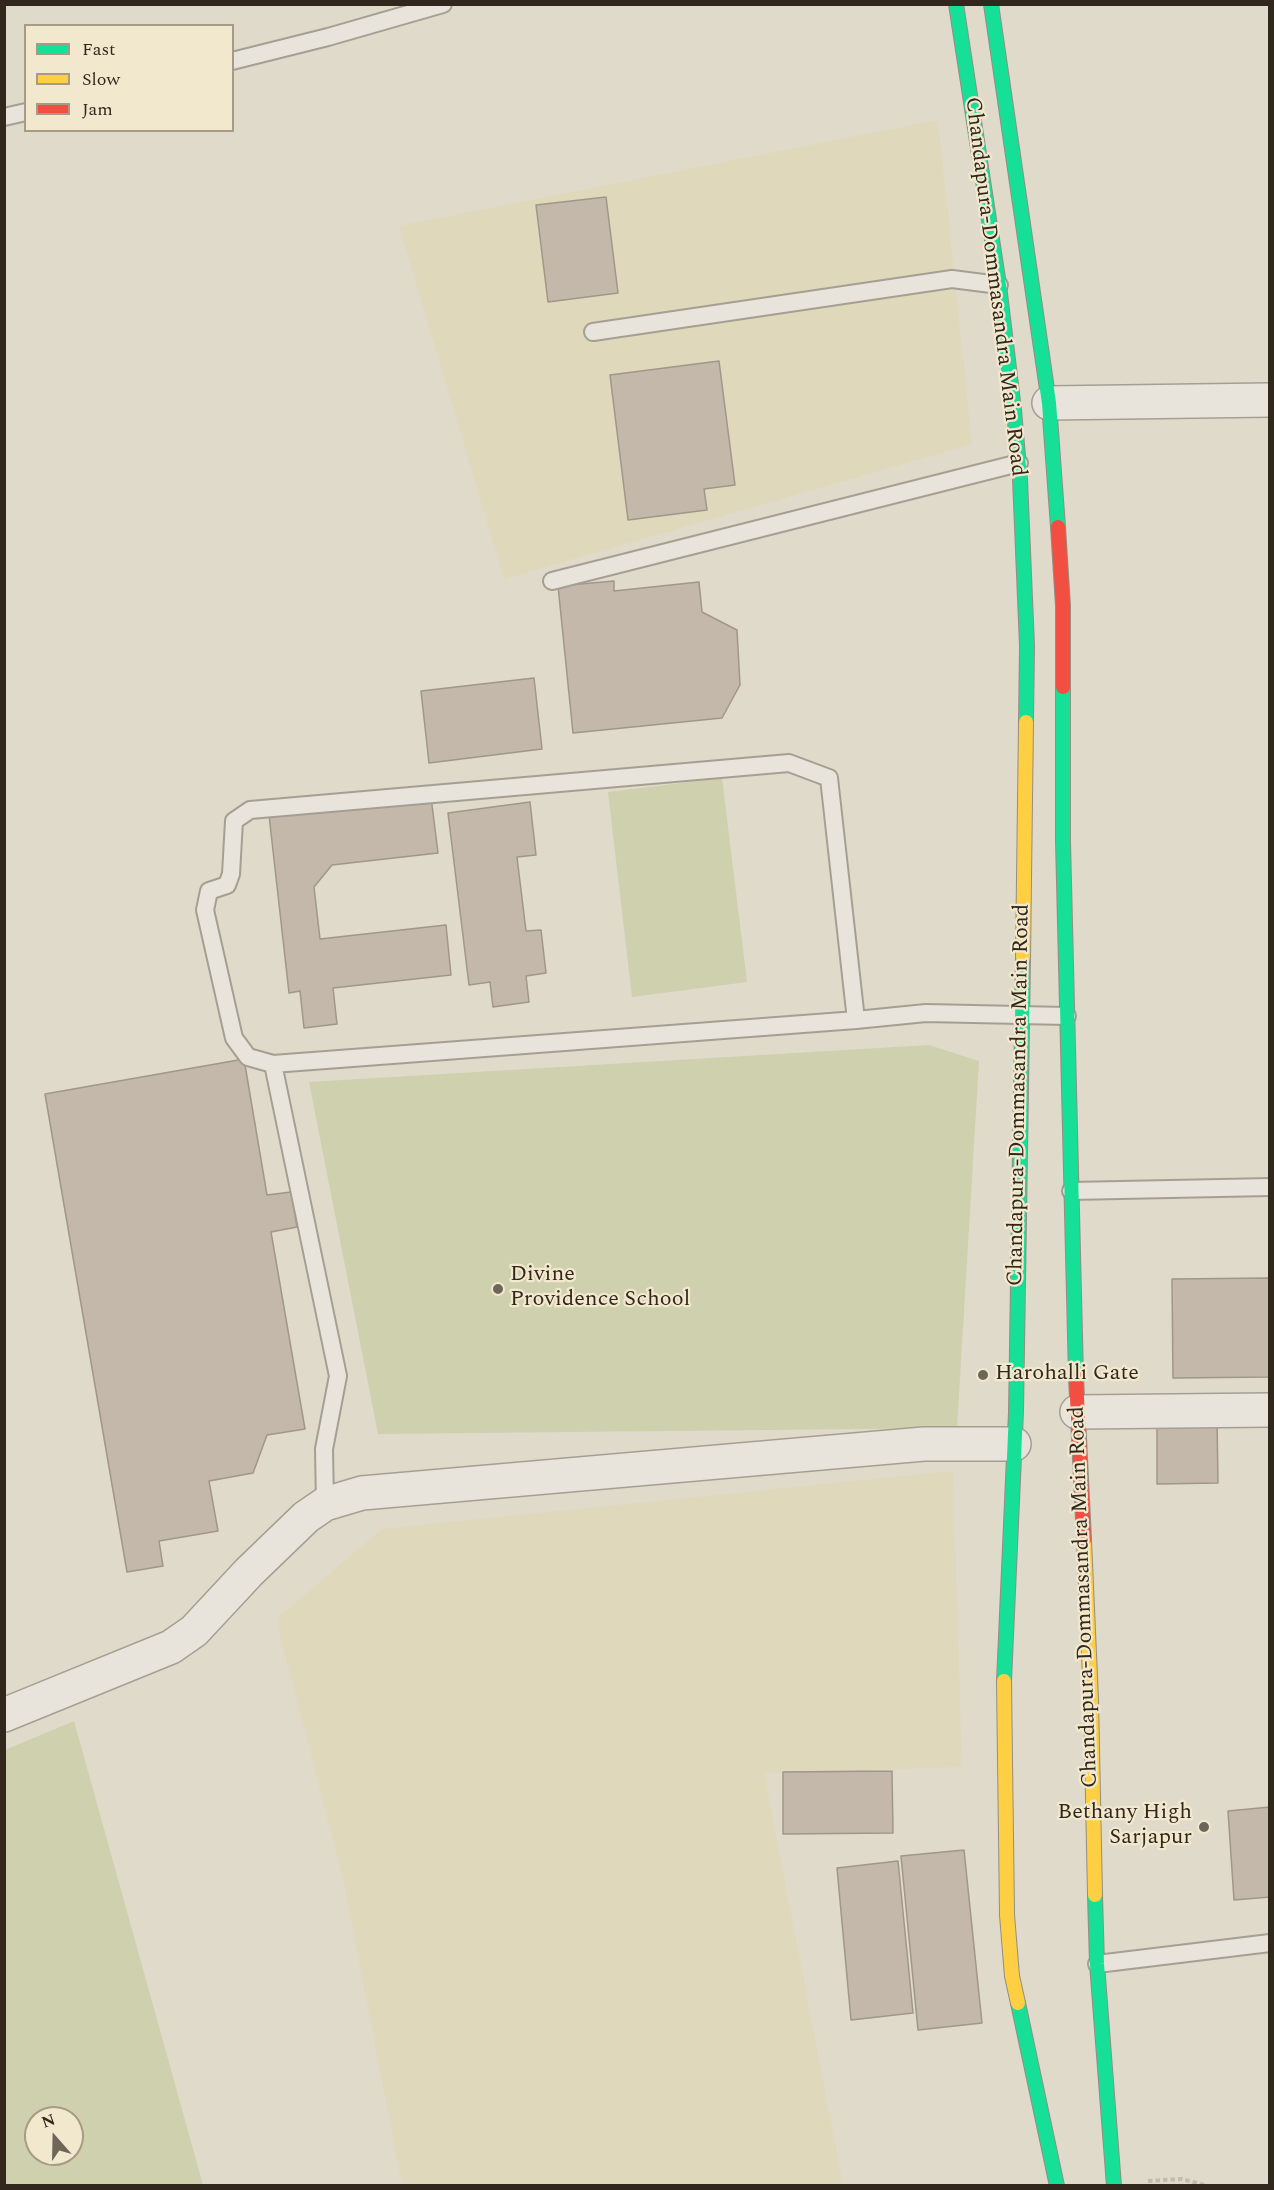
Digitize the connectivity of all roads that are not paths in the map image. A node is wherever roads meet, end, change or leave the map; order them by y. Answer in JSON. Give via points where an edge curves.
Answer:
{"nodes":[{"id":1,"x":443,"y":4,"type":"edge"},
{"id":2,"x":956,"y":4,"type":"edge"},
{"id":3,"x":991,"y":4,"type":"edge"},
{"id":4,"x":234,"y":60,"type":"edge"},
{"id":5,"x":24,"y":112,"type":"edge"},
{"id":6,"x":4,"y":117,"type":"edge"},
{"id":7,"x":999,"y":285,"type":"junction"},
{"id":8,"x":592,"y":333,"type":"dead end"},
{"id":9,"x":1269,"y":400,"type":"edge"},
{"id":10,"x":1049,"y":403,"type":"junction"},
{"id":11,"x":1036,"y":462,"type":"junction"},
{"id":12,"x":552,"y":581,"type":"dead end"},
{"id":13,"x":1021,"y":1016,"type":"junction"},
{"id":14,"x":1067,"y":1016,"type":"junction"},
{"id":15,"x":856,"y":1020,"type":"junction"},
{"id":16,"x":273,"y":1064,"type":"junction"},
{"id":17,"x":1269,"y":1187,"type":"edge"},
{"id":18,"x":1071,"y":1191,"type":"junction"},
{"id":19,"x":1269,"y":1410,"type":"edge"},
{"id":20,"x":1077,"y":1412,"type":"junction"},
{"id":21,"x":1014,"y":1444,"type":"junction"},
{"id":22,"x":325,"y":1504,"type":"junction"},
{"id":23,"x":4,"y":1715,"type":"edge"},
{"id":24,"x":1269,"y":1943,"type":"edge"},
{"id":25,"x":1097,"y":1964,"type":"junction"},
{"id":26,"x":1114,"y":2184,"type":"edge"},
{"id":27,"x":1057,"y":2186,"type":"edge"}],
"edges":[{"from":1,"to":4,"type":"lane"},
{"from":2,"to":7,"type":"main road","name":"Chandapura-Dommasandra Main Road"},
{"from":3,"to":10,"type":"main road","name":"Chandapura-Dommasandra Main Road"},
{"from":5,"to":6,"type":"lane"},
{"from":7,"to":8,"type":"lane","via":[[952,279]]},
{"from":7,"to":11,"type":"main road","name":"Chandapura-Dommasandra Main Road","via":[[1014,410]]},
{"from":9,"to":10,"type":"street"},
{"from":10,"to":11,"type":"main road","name":"Chandapura-Dommasandra Main Road"},
{"from":11,"to":12,"type":"lane"},
{"from":11,"to":13,"type":"main road","name":"Chandapura-Dommasandra Main Road","via":[[1027,646]]},
{"from":11,"to":14,"type":"main road","name":"Chandapura-Dommasandra Main Road","via":[[1063,606]]},
{"from":13,"to":14,"type":"lane"},
{"from":13,"to":15,"type":"lane","via":[[926,1013]]},
{"from":13,"to":21,"type":"main road","name":"Chandapura-Dommasandra Main Road"},
{"from":14,"to":18,"type":"main road","name":"Chandapura-Dommasandra Main Road"},
{"from":15,"to":16,"type":"lane"},
{"from":15,"to":16,"type":"lane","via":[[829,778],[789,763],[250,810],[234,821],[231,874],[227,885],[209,891],[205,910],[234,1038],[248,1057]]},
{"from":16,"to":22,"type":"lane","via":[[338,1376],[324,1449]]},
{"from":17,"to":18,"type":"lane"},
{"from":18,"to":20,"type":"main road","name":"Chandapura-Dommasandra Main Road"},
{"from":19,"to":20,"type":"street"},
{"from":20,"to":25,"type":"main road","name":"Chandapura-Dommasandra Main Road","via":[[1091,1700]]},
{"from":21,"to":22,"type":"street","via":[[901,1446],[362,1493]]},
{"from":21,"to":27,"type":"main road","name":"Chandapura-Dommasandra Main Road","via":[[1004,1658],[1007,1915],[1012,1976]]},
{"from":22,"to":23,"type":"street","via":[[249,1572],[194,1631],[171,1647]]},
{"from":24,"to":25,"type":"lane"},
{"from":25,"to":26,"type":"main road","name":"Chandapura-Dommasandra Main Road"}]}
